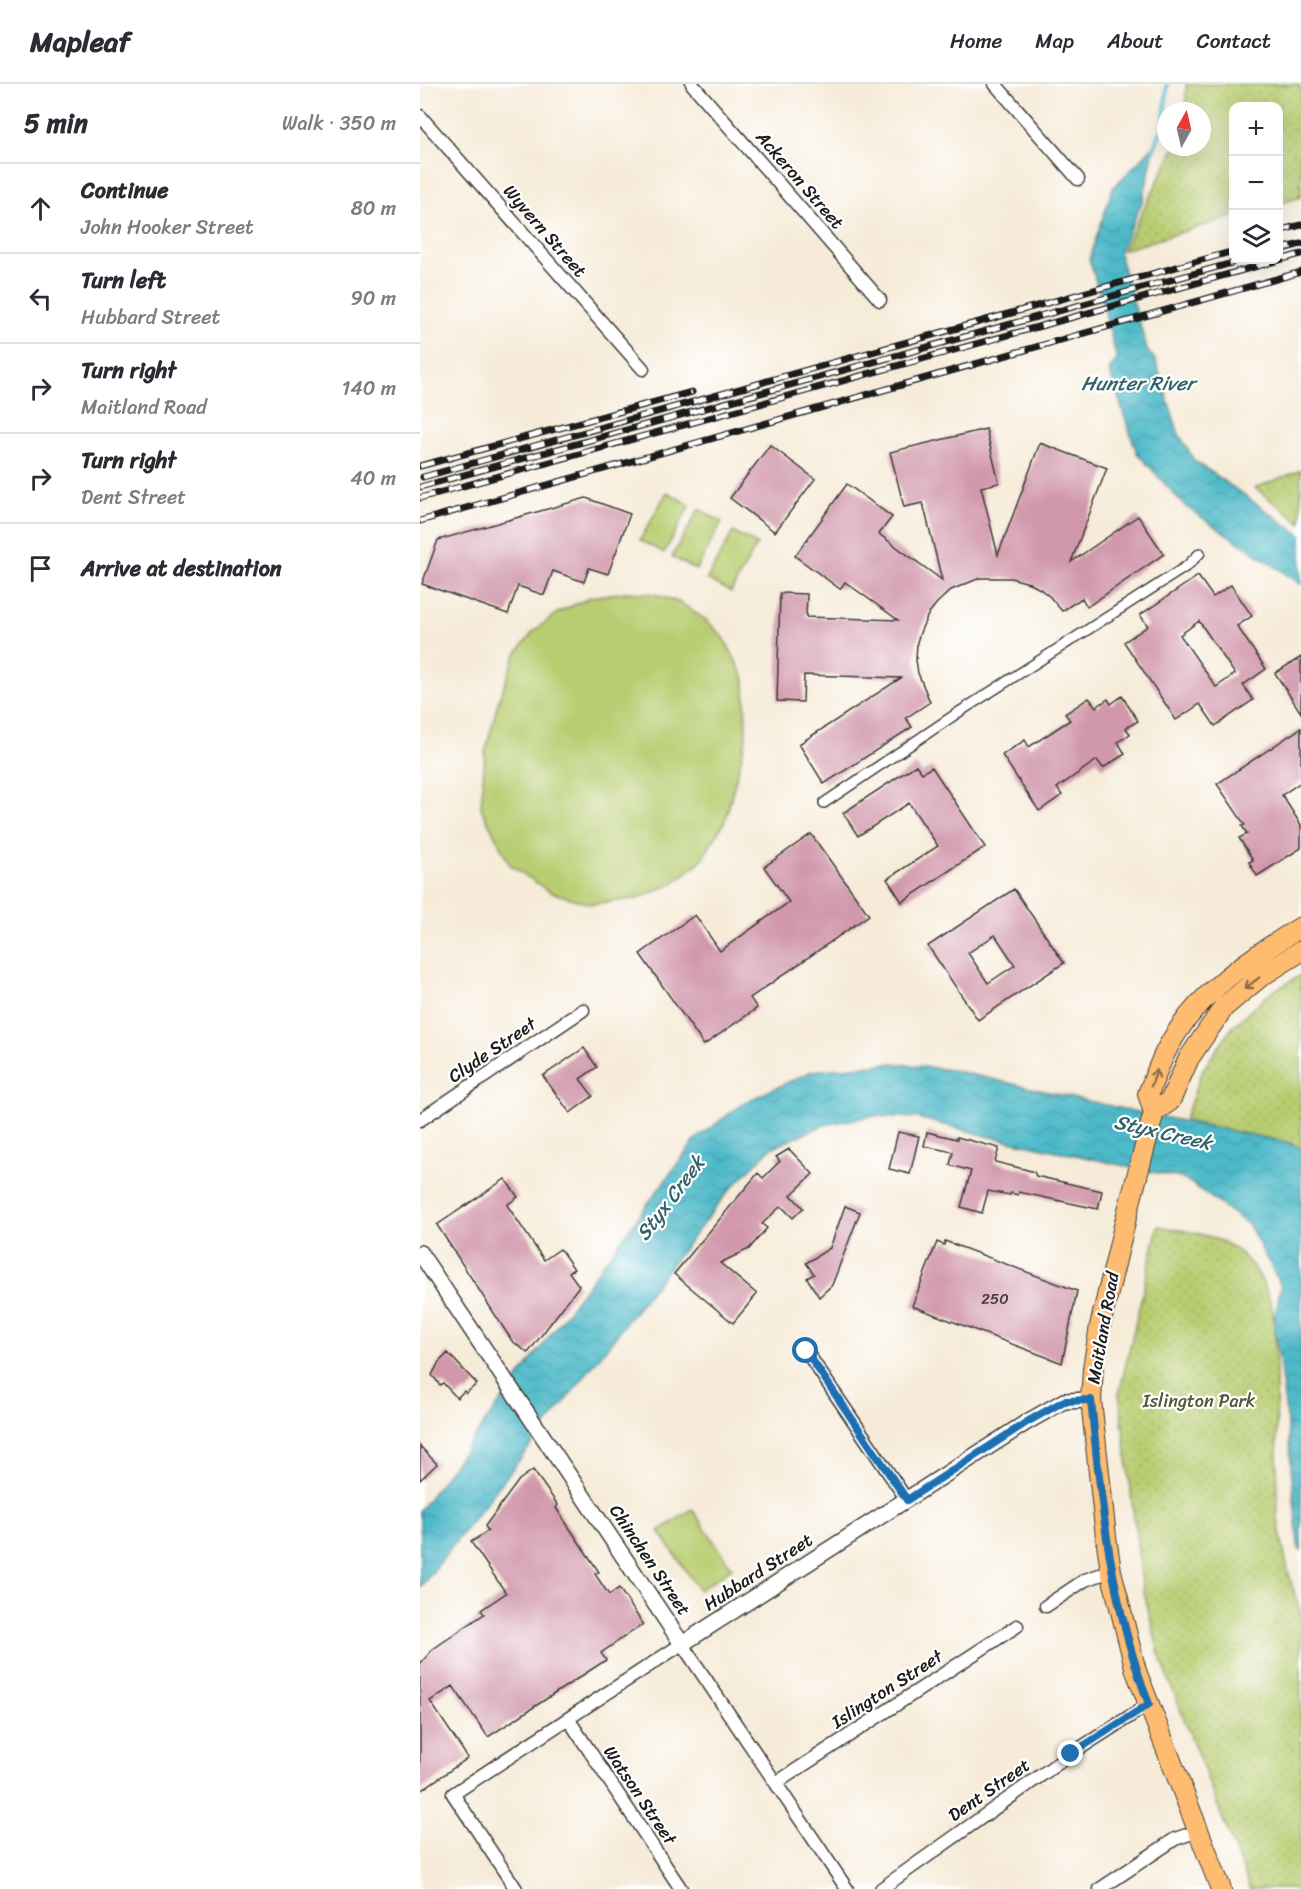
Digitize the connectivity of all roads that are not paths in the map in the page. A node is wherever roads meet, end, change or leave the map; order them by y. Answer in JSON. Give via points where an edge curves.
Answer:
{"nodes":[{"id":1,"x":692,"y":84,"type":"edge"},
{"id":2,"x":995,"y":84,"type":"edge"},
{"id":3,"x":420,"y":116,"type":"edge"},
{"id":4,"x":1078,"y":179,"type":"dead end"},
{"id":5,"x":880,"y":300,"type":"dead end"},
{"id":6,"x":643,"y":369,"type":"dead end"},
{"id":7,"x":1200,"y":553,"type":"dead end"},
{"id":8,"x":824,"y":803,"type":"dead end"},
{"id":9,"x":1301,"y":927,"type":"edge"},
{"id":10,"x":1301,"y":951,"type":"edge"},
{"id":11,"x":583,"y":1011,"type":"dead end"},
{"id":12,"x":1154,"y":1112,"type":"junction"},
{"id":13,"x":420,"y":1120,"type":"edge"},
{"id":14,"x":420,"y":1253,"type":"edge"},
{"id":15,"x":806,"y":1351,"type":"dead end"},
{"id":16,"x":1091,"y":1400,"type":"junction"},
{"id":17,"x":907,"y":1500,"type":"junction"},
{"id":18,"x":1111,"y":1571,"type":"junction"},
{"id":19,"x":1046,"y":1606,"type":"dead end"},
{"id":20,"x":1017,"y":1626,"type":"dead end"},
{"id":21,"x":682,"y":1644,"type":"junction"},
{"id":22,"x":1149,"y":1704,"type":"junction"},
{"id":23,"x":569,"y":1720,"type":"junction"},
{"id":24,"x":776,"y":1783,"type":"junction"},
{"id":25,"x":1198,"y":1831,"type":"junction"},
{"id":26,"x":516,"y":1889,"type":"edge"},
{"id":27,"x":681,"y":1889,"type":"edge"},
{"id":28,"x":847,"y":1889,"type":"edge"},
{"id":29,"x":881,"y":1889,"type":"edge"},
{"id":30,"x":1100,"y":1889,"type":"edge"},
{"id":31,"x":1221,"y":1889,"type":"edge"}],
"edges":[{"from":1,"to":5,"type":"street","name":"Ackeron Street"},
{"from":2,"to":4,"type":"street"},
{"from":3,"to":6,"type":"street","name":"Wyvern Street"},
{"from":7,"to":8,"type":"street","via":[[1187,566]]},
{"from":12,"to":9,"type":"main road","name":"Maitland Road","one_way":true,"via":[[1148,1094],[1168,1045],[1191,1014],[1244,962]]},
{"from":10,"to":12,"type":"main road","name":"Maitland Road","one_way":true,"via":[[1260,977],[1224,1007],[1189,1058],[1170,1101]]},
{"from":11,"to":13,"type":"street","name":"Clyde Street"},
{"from":12,"to":16,"type":"main road","name":"Maitland Road","via":[[1101,1326]]},
{"from":14,"to":21,"type":"street","name":"Chinchen Street"},
{"from":15,"to":17,"type":"street"},
{"from":16,"to":17,"type":"street","name":"Hubbard Street","via":[[1064,1401]]},
{"from":16,"to":18,"type":"main road","name":"Maitland Road"},
{"from":17,"to":21,"type":"street","name":"Hubbard Street"},
{"from":18,"to":19,"type":"street","via":[[1085,1580]]},
{"from":18,"to":22,"type":"main road","name":"Maitland Road","via":[[1126,1636]]},
{"from":20,"to":24,"type":"street","name":"Islington Street"},
{"from":21,"to":23,"type":"street","name":"Hubbard Street"},
{"from":21,"to":24,"type":"street","name":"Chinchen Street"},
{"from":22,"to":25,"type":"main road","name":"Maitland Road"},
{"from":22,"to":29,"type":"street","name":"Dent Street","via":[[1071,1754]]},
{"from":23,"to":26,"type":"street","name":"Hubbard Street","via":[[453,1794]]},
{"from":23,"to":27,"type":"street","name":"Watson Street"},
{"from":24,"to":28,"type":"street","name":"Chinchen Street"},
{"from":25,"to":30,"type":"street","via":[[1175,1839]]},
{"from":25,"to":31,"type":"main road","name":"Maitland Road"}]}
